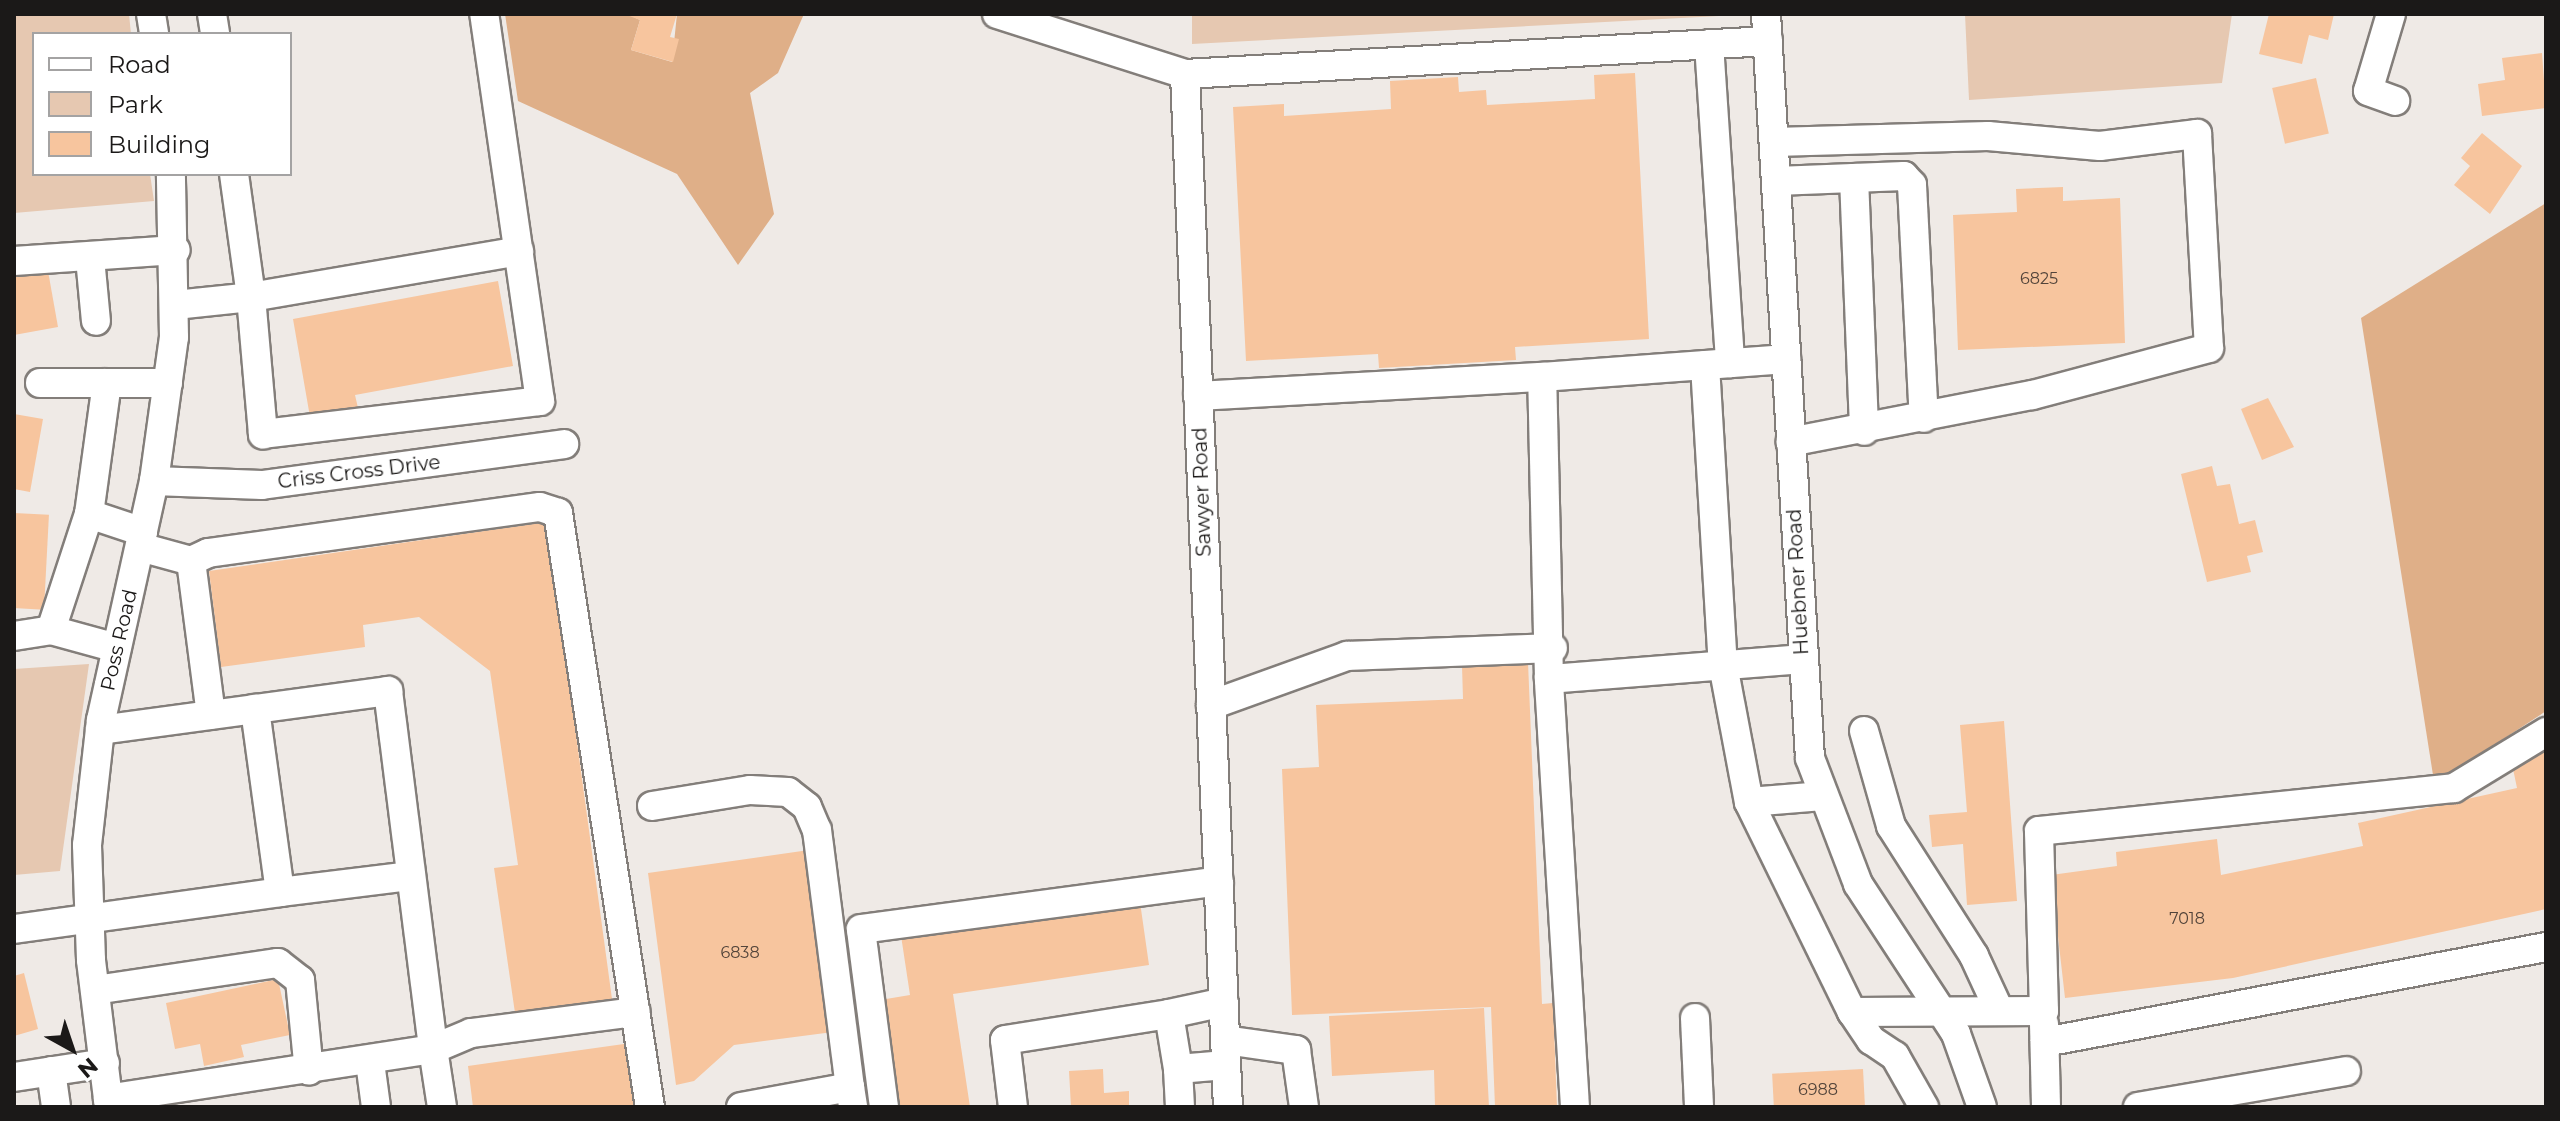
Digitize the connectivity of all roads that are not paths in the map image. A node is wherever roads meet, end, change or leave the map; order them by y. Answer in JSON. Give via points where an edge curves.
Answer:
{"nodes":[{"id":1,"x":484,"y":14,"type":"edge"},
{"id":2,"x":997,"y":14,"type":"edge"},
{"id":3,"x":2391,"y":14,"type":"edge"},
{"id":4,"x":1767,"y":27,"type":"edge"},
{"id":5,"x":1709,"y":44,"type":"junction"},
{"id":6,"x":1185,"y":74,"type":"junction"},
{"id":7,"x":2395,"y":101,"type":"dead end"},
{"id":8,"x":1774,"y":142,"type":"junction"},
{"id":9,"x":171,"y":176,"type":"edge"},
{"id":10,"x":234,"y":176,"type":"edge"},
{"id":11,"x":1854,"y":178,"type":"junction"},
{"id":12,"x":1776,"y":181,"type":"junction"},
{"id":13,"x":176,"y":250,"type":"junction"},
{"id":14,"x":519,"y":251,"type":"junction"},
{"id":15,"x":90,"y":258,"type":"junction"},
{"id":16,"x":14,"y":261,"type":"edge"},
{"id":17,"x":251,"y":297,"type":"junction"},
{"id":18,"x":175,"y":305,"type":"junction"},
{"id":19,"x":96,"y":321,"type":"dead end"},
{"id":20,"x":1786,"y":359,"type":"junction"},
{"id":21,"x":1718,"y":364,"type":"junction"},
{"id":22,"x":1542,"y":377,"type":"junction"},
{"id":23,"x":40,"y":383,"type":"dead end"},
{"id":24,"x":107,"y":383,"type":"junction"},
{"id":25,"x":168,"y":383,"type":"junction"},
{"id":26,"x":1198,"y":396,"type":"junction"},
{"id":27,"x":1924,"y":418,"type":"junction"},
{"id":28,"x":1864,"y":431,"type":"junction"},
{"id":29,"x":1791,"y":442,"type":"junction"},
{"id":30,"x":564,"y":444,"type":"dead end"},
{"id":31,"x":154,"y":481,"type":"junction"},
{"id":32,"x":89,"y":514,"type":"junction"},
{"id":33,"x":142,"y":540,"type":"junction"},
{"id":34,"x":191,"y":561,"type":"junction"},
{"id":35,"x":51,"y":630,"type":"junction"},
{"id":36,"x":14,"y":636,"type":"edge"},
{"id":37,"x":117,"y":648,"type":"junction"},
{"id":38,"x":1553,"y":648,"type":"junction"},
{"id":39,"x":1802,"y":659,"type":"junction"},
{"id":40,"x":1723,"y":665,"type":"junction"},
{"id":41,"x":1549,"y":679,"type":"junction"},
{"id":42,"x":1211,"y":705,"type":"junction"},
{"id":43,"x":255,"y":709,"type":"junction"},
{"id":44,"x":211,"y":715,"type":"junction"},
{"id":45,"x":100,"y":730,"type":"junction"},
{"id":46,"x":1864,"y":731,"type":"dead end"},
{"id":47,"x":2546,"y":732,"type":"edge"},
{"id":48,"x":1823,"y":796,"type":"junction"},
{"id":49,"x":1749,"y":802,"type":"junction"},
{"id":50,"x":652,"y":806,"type":"dead end"},
{"id":51,"x":411,"y":876,"type":"junction"},
{"id":52,"x":1219,"y":881,"type":"junction"},
{"id":53,"x":280,"y":892,"type":"junction"},
{"id":54,"x":90,"y":922,"type":"junction"},
{"id":55,"x":14,"y":929,"type":"edge"},
{"id":56,"x":2546,"y":947,"type":"edge"},
{"id":57,"x":95,"y":990,"type":"junction"},
{"id":58,"x":1224,"y":1002,"type":"junction"},
{"id":59,"x":1941,"y":1008,"type":"junction"},
{"id":60,"x":1999,"y":1010,"type":"junction"},
{"id":61,"x":2044,"y":1011,"type":"junction"},
{"id":62,"x":636,"y":1012,"type":"junction"},
{"id":63,"x":1852,"y":1012,"type":"junction"},
{"id":64,"x":1169,"y":1014,"type":"junction"},
{"id":65,"x":1695,"y":1018,"type":"dead end"},
{"id":66,"x":2045,"y":1042,"type":"junction"},
{"id":67,"x":433,"y":1049,"type":"junction"},
{"id":68,"x":1226,"y":1052,"type":"junction"},
{"id":69,"x":370,"y":1062,"type":"junction"},
{"id":70,"x":105,"y":1063,"type":"junction"},
{"id":71,"x":1178,"y":1069,"type":"junction"},
{"id":72,"x":51,"y":1071,"type":"junction"},
{"id":73,"x":309,"y":1071,"type":"junction"},
{"id":74,"x":2346,"y":1071,"type":"dead end"},
{"id":75,"x":14,"y":1077,"type":"edge"},
{"id":76,"x":852,"y":1097,"type":"edge"},
{"id":77,"x":2197,"y":1097,"type":"junction"},
{"id":78,"x":177,"y":1098,"type":"edge"},
{"id":79,"x":108,"y":1103,"type":"edge"},
{"id":80,"x":56,"y":1107,"type":"edge"},
{"id":81,"x":376,"y":1107,"type":"edge"},
{"id":82,"x":442,"y":1107,"type":"edge"},
{"id":83,"x":650,"y":1107,"type":"edge"},
{"id":84,"x":741,"y":1107,"type":"edge"},
{"id":85,"x":884,"y":1107,"type":"edge"},
{"id":86,"x":1013,"y":1107,"type":"edge"},
{"id":87,"x":1180,"y":1107,"type":"edge"},
{"id":88,"x":1228,"y":1107,"type":"edge"},
{"id":89,"x":1304,"y":1107,"type":"edge"},
{"id":90,"x":1575,"y":1107,"type":"edge"},
{"id":91,"x":1699,"y":1107,"type":"edge"},
{"id":92,"x":1924,"y":1107,"type":"edge"},
{"id":93,"x":1982,"y":1107,"type":"edge"},
{"id":94,"x":2046,"y":1107,"type":"edge"},
{"id":95,"x":2138,"y":1107,"type":"edge"},
{"id":96,"x":2229,"y":1107,"type":"edge"}],
"edges":[{"from":1,"to":14,"type":"street"},
{"from":2,"to":6,"type":"street"},
{"from":3,"to":7,"type":"street","via":[[2368,91]]},
{"from":4,"to":5,"type":"street"},
{"from":4,"to":8,"type":"street","name":"Huebner Road"},
{"from":5,"to":6,"type":"street"},
{"from":5,"to":21,"type":"street"},
{"from":6,"to":26,"type":"street","name":"Sawyer Road"},
{"from":8,"to":12,"type":"street","name":"Huebner Road"},
{"from":8,"to":27,"type":"street","via":[[1988,136],[2100,146],[2197,134],[2209,348]]},
{"from":9,"to":13,"type":"street","name":"Poss Road"},
{"from":10,"to":17,"type":"street"},
{"from":11,"to":12,"type":"street"},
{"from":11,"to":27,"type":"street","via":[[1904,176],[1912,185]]},
{"from":11,"to":28,"type":"street"},
{"from":12,"to":20,"type":"street","name":"Huebner Road"},
{"from":13,"to":15,"type":"street"},
{"from":13,"to":18,"type":"street","name":"Poss Road"},
{"from":14,"to":17,"type":"street"},
{"from":14,"to":17,"type":"street","via":[[540,401],[263,434]]},
{"from":15,"to":16,"type":"street"},
{"from":15,"to":19,"type":"street"},
{"from":17,"to":18,"type":"street"},
{"from":18,"to":25,"type":"street","name":"Poss Road"},
{"from":20,"to":21,"type":"street"},
{"from":20,"to":29,"type":"street","name":"Huebner Road"},
{"from":21,"to":22,"type":"street"},
{"from":21,"to":40,"type":"street"},
{"from":22,"to":26,"type":"street"},
{"from":22,"to":38,"type":"street"},
{"from":23,"to":24,"type":"street"},
{"from":24,"to":25,"type":"street"},
{"from":24,"to":32,"type":"street"},
{"from":25,"to":31,"type":"street","name":"Poss Road"},
{"from":26,"to":42,"type":"street","name":"Sawyer Road"},
{"from":27,"to":28,"type":"street"},
{"from":28,"to":29,"type":"street"},
{"from":29,"to":39,"type":"street","name":"Huebner Road"},
{"from":30,"to":31,"type":"street","name":"Criss Cross Drive","via":[[262,485]]},
{"from":31,"to":33,"type":"street","name":"Poss Road"},
{"from":32,"to":33,"type":"street"},
{"from":32,"to":35,"type":"street"},
{"from":33,"to":34,"type":"street"},
{"from":33,"to":37,"type":"street","name":"Poss Road"},
{"from":34,"to":44,"type":"street"},
{"from":34,"to":62,"type":"street","via":[[208,553],[540,507],[558,513]]},
{"from":35,"to":36,"type":"street"},
{"from":35,"to":37,"type":"street"},
{"from":37,"to":45,"type":"street","name":"Poss Road"},
{"from":38,"to":41,"type":"street"},
{"from":38,"to":42,"type":"street","via":[[1347,656]]},
{"from":39,"to":40,"type":"street"},
{"from":39,"to":48,"type":"street","name":"Huebner Road","via":[[1810,758]]},
{"from":40,"to":41,"type":"street"},
{"from":40,"to":49,"type":"street"},
{"from":41,"to":90,"type":"street"},
{"from":42,"to":52,"type":"street","name":"Sawyer Road"},
{"from":43,"to":44,"type":"street"},
{"from":43,"to":51,"type":"street","via":[[388,691]]},
{"from":43,"to":53,"type":"street"},
{"from":44,"to":45,"type":"street"},
{"from":45,"to":54,"type":"street","name":"Poss Road","via":[[87,845]]},
{"from":46,"to":60,"type":"street","via":[[1891,826],[1974,956]]},
{"from":47,"to":61,"type":"street","via":[[2454,788],[2039,831]]},
{"from":48,"to":49,"type":"street"},
{"from":48,"to":59,"type":"street","name":"Huebner Road","via":[[1858,884]]},
{"from":49,"to":63,"type":"street"},
{"from":50,"to":76,"type":"street","via":[[750,790],[788,792],[807,807],[817,830]]},
{"from":51,"to":53,"type":"street"},
{"from":51,"to":67,"type":"street"},
{"from":52,"to":58,"type":"street","name":"Sawyer Road"},
{"from":52,"to":85,"type":"street","via":[[861,929]]},
{"from":53,"to":54,"type":"street"},
{"from":54,"to":55,"type":"street"},
{"from":54,"to":57,"type":"street","name":"Poss Road"},
{"from":56,"to":66,"type":"street"},
{"from":57,"to":70,"type":"street","name":"Poss Road"},
{"from":57,"to":73,"type":"street","via":[[278,963],[300,980]]},
{"from":58,"to":64,"type":"street"},
{"from":58,"to":68,"type":"street","name":"Sawyer Road"},
{"from":59,"to":60,"type":"street"},
{"from":59,"to":63,"type":"street"},
{"from":59,"to":93,"type":"street","name":"Huebner Road"},
{"from":60,"to":61,"type":"street"},
{"from":61,"to":66,"type":"street"},
{"from":62,"to":67,"type":"street","via":[[471,1033]]},
{"from":62,"to":83,"type":"street"},
{"from":63,"to":92,"type":"street","via":[[1871,1040],[1895,1056]]},
{"from":64,"to":71,"type":"street"},
{"from":64,"to":86,"type":"street","via":[[1005,1040]]},
{"from":65,"to":91,"type":"street"},
{"from":66,"to":94,"type":"street"},
{"from":67,"to":69,"type":"street"},
{"from":67,"to":82,"type":"street"},
{"from":68,"to":71,"type":"street"},
{"from":68,"to":88,"type":"street","name":"Sawyer Road"},
{"from":68,"to":89,"type":"street","via":[[1296,1050]]},
{"from":69,"to":73,"type":"street"},
{"from":69,"to":81,"type":"street"},
{"from":70,"to":72,"type":"street"},
{"from":70,"to":79,"type":"street","name":"Poss Road"},
{"from":71,"to":87,"type":"street"},
{"from":72,"to":75,"type":"street"},
{"from":72,"to":80,"type":"street"},
{"from":73,"to":78,"type":"street"},
{"from":74,"to":77,"type":"street"},
{"from":76,"to":84,"type":"street"},
{"from":77,"to":95,"type":"street"},
{"from":77,"to":96,"type":"street"},
{"from":78,"to":79,"type":"street"}]}
